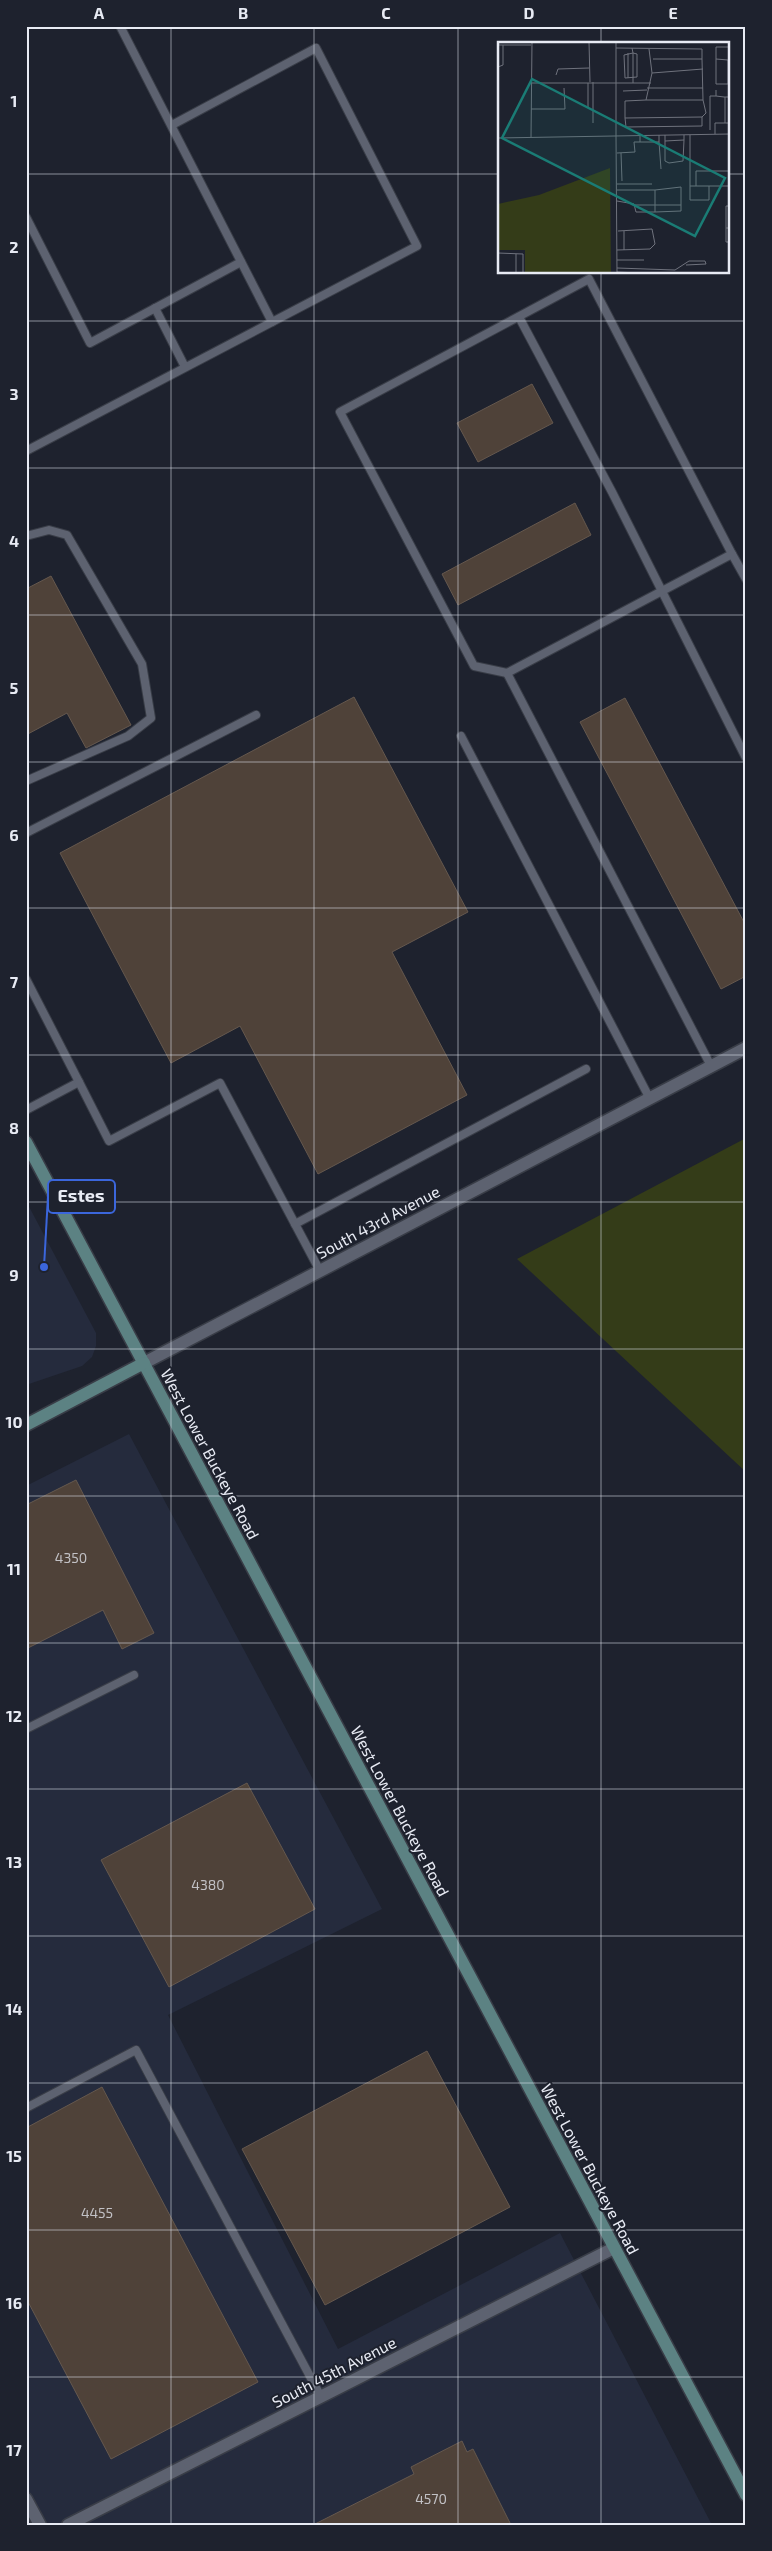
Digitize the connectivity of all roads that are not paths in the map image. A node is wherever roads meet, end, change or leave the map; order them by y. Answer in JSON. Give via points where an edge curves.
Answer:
{"nodes":[{"id":1,"x":120,"y":26,"type":"edge"},
{"id":2,"x":172,"y":125,"type":"junction"},
{"id":3,"x":26,"y":217,"type":"edge"},
{"id":4,"x":241,"y":262,"type":"junction"},
{"id":5,"x":155,"y":308,"type":"junction"},
{"id":6,"x":520,"y":317,"type":"junction"},
{"id":7,"x":272,"y":322,"type":"junction"},
{"id":8,"x":185,"y":367,"type":"junction"},
{"id":9,"x":26,"y":451,"type":"edge"},
{"id":10,"x":26,"y":536,"type":"edge"},
{"id":11,"x":732,"y":554,"type":"junction"},
{"id":12,"x":746,"y":579,"type":"edge"},
{"id":13,"x":661,"y":591,"type":"junction"},
{"id":14,"x":507,"y":673,"type":"junction"},
{"id":15,"x":256,"y":716,"type":"dead end"},
{"id":16,"x":461,"y":736,"type":"dead end"},
{"id":17,"x":746,"y":758,"type":"edge"},
{"id":18,"x":26,"y":781,"type":"edge"},
{"id":19,"x":26,"y":833,"type":"edge"},
{"id":20,"x":26,"y":979,"type":"edge"},
{"id":21,"x":746,"y":1048,"type":"edge"},
{"id":22,"x":711,"y":1066,"type":"junction"},
{"id":23,"x":586,"y":1069,"type":"dead end"},
{"id":24,"x":79,"y":1082,"type":"junction"},
{"id":25,"x":650,"y":1099,"type":"junction"},
{"id":26,"x":26,"y":1110,"type":"edge"},
{"id":27,"x":26,"y":1142,"type":"edge"},
{"id":28,"x":295,"y":1224,"type":"junction"},
{"id":29,"x":320,"y":1271,"type":"junction"},
{"id":30,"x":144,"y":1363,"type":"junction"},
{"id":31,"x":26,"y":1425,"type":"edge"},
{"id":32,"x":134,"y":1675,"type":"dead end"},
{"id":33,"x":26,"y":1729,"type":"edge"},
{"id":34,"x":26,"y":2108,"type":"edge"},
{"id":35,"x":614,"y":2248,"type":"junction"},
{"id":36,"x":321,"y":2397,"type":"junction"},
{"id":37,"x":746,"y":2495,"type":"edge"},
{"id":38,"x":26,"y":2498,"type":"edge"},
{"id":39,"x":40,"y":2525,"type":"edge"},
{"id":40,"x":68,"y":2525,"type":"edge"}],
"edges":[{"from":1,"to":2,"type":"lane"},
{"from":2,"to":4,"type":"lane"},
{"from":2,"to":7,"type":"lane","via":[[316,48],[417,246]]},
{"from":3,"to":5,"type":"lane","via":[[90,343]]},
{"from":4,"to":5,"type":"lane"},
{"from":4,"to":7,"type":"lane"},
{"from":5,"to":8,"type":"lane"},
{"from":6,"to":11,"type":"lane","via":[[589,279]]},
{"from":6,"to":13,"type":"lane"},
{"from":6,"to":14,"type":"lane","via":[[340,412],[474,666]]},
{"from":7,"to":8,"type":"lane"},
{"from":8,"to":9,"type":"lane"},
{"from":10,"to":18,"type":"lane","via":[[48,530],[67,535],[142,664],[151,718],[128,736]]},
{"from":11,"to":12,"type":"lane"},
{"from":11,"to":13,"type":"lane"},
{"from":13,"to":14,"type":"lane"},
{"from":13,"to":17,"type":"lane"},
{"from":14,"to":22,"type":"lane"},
{"from":15,"to":19,"type":"lane"},
{"from":16,"to":25,"type":"lane"},
{"from":20,"to":24,"type":"lane"},
{"from":21,"to":22,"type":"street","name":"South 43rd Avenue"},
{"from":22,"to":25,"type":"street","name":"South 43rd Avenue"},
{"from":23,"to":28,"type":"lane"},
{"from":24,"to":26,"type":"lane"},
{"from":24,"to":28,"type":"lane","via":[[109,1141],[220,1083]]},
{"from":25,"to":29,"type":"street","name":"South 43rd Avenue"},
{"from":27,"to":30,"type":"main road","name":"West Lower Buckeye Road"},
{"from":28,"to":29,"type":"lane"},
{"from":29,"to":30,"type":"street","name":"South 43rd Avenue"},
{"from":30,"to":31,"type":"main road","name":"South 43rd Avenue"},
{"from":30,"to":35,"type":"main road","name":"West Lower Buckeye Road"},
{"from":32,"to":33,"type":"lane"},
{"from":34,"to":36,"type":"lane","via":[[136,2050]]},
{"from":35,"to":36,"type":"street","name":"South 45th Avenue"},
{"from":35,"to":37,"type":"main road","name":"West Lower Buckeye Road"},
{"from":36,"to":40,"type":"street","name":"South 45th Avenue"},
{"from":38,"to":39,"type":"street"}]}
